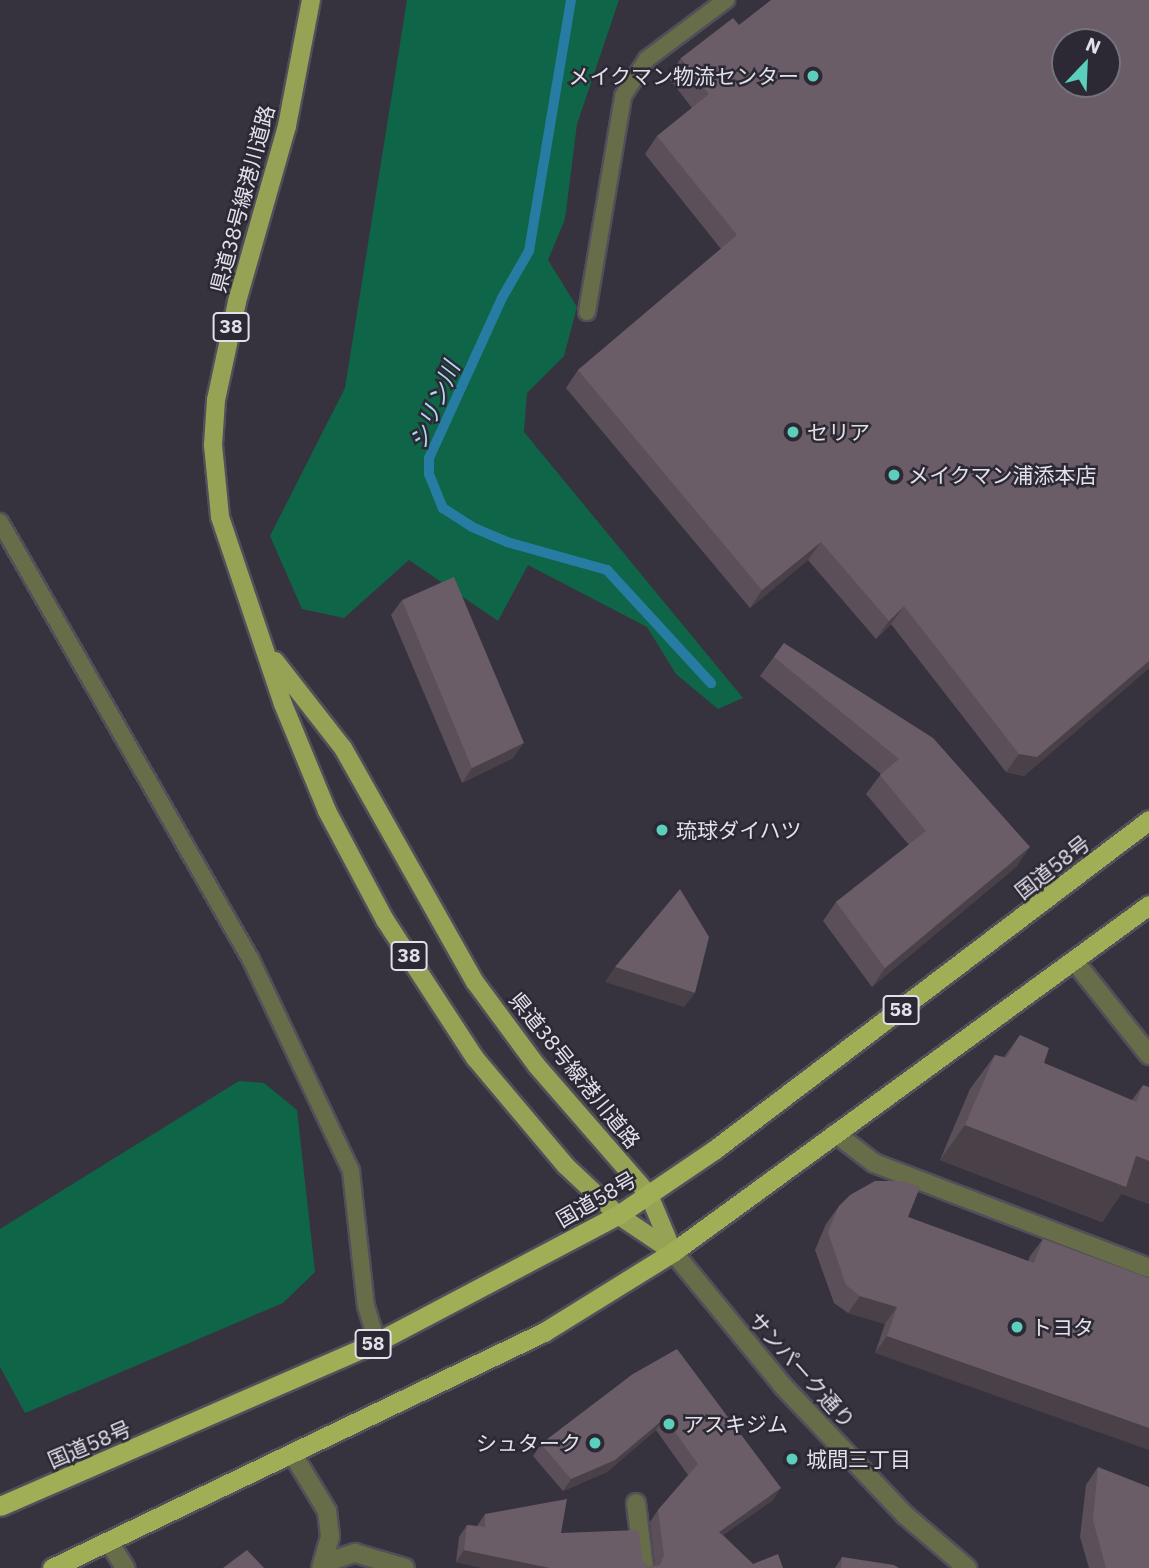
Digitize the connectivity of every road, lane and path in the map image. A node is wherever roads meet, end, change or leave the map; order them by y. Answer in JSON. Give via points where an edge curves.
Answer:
{"nodes":[{"id":1,"x":310,"y":0,"type":"edge"},
{"id":2,"x":726,"y":0,"type":"edge"},
{"id":3,"x":587,"y":312,"type":"dead end"},
{"id":4,"x":0,"y":522,"type":"edge"},
{"id":5,"x":268,"y":653,"type":"junction"},
{"id":6,"x":1149,"y":820,"type":"edge"},
{"id":7,"x":1149,"y":905,"type":"edge"},
{"id":8,"x":1075,"y":962,"type":"junction"},
{"id":9,"x":1149,"y":1055,"type":"edge"},
{"id":10,"x":835,"y":1133,"type":"junction"},
{"id":11,"x":649,"y":1195,"type":"junction"},
{"id":12,"x":618,"y":1214,"type":"junction"},
{"id":13,"x":673,"y":1252,"type":"junction"},
{"id":14,"x":1149,"y":1268,"type":"edge"},
{"id":15,"x":377,"y":1342,"type":"junction"},
{"id":16,"x":292,"y":1453,"type":"junction"},
{"id":17,"x":636,"y":1503,"type":"dead end"},
{"id":18,"x":0,"y":1506,"type":"edge"},
{"id":19,"x":109,"y":1542,"type":"junction"},
{"id":20,"x":322,"y":1566,"type":"edge"},
{"id":21,"x":52,"y":1568,"type":"edge"},
{"id":22,"x":125,"y":1568,"type":"edge"},
{"id":23,"x":405,"y":1568,"type":"edge"},
{"id":24,"x":644,"y":1568,"type":"edge"},
{"id":25,"x":967,"y":1568,"type":"edge"}],
"edges":[{"from":1,"to":5,"type":"main road","name":"県道38号線港川道路","number":"38","via":[[287,126],[237,302],[216,400],[214,445],[220,517]]},
{"from":2,"to":3,"type":"lane","via":[[647,60],[623,96]]},
{"from":4,"to":15,"type":"lane","via":[[251,960],[351,1171],[366,1306]]},
{"from":5,"to":11,"type":"main road","name":"県道38号線港川道路","number":"38","via":[[343,748],[475,982],[537,1066]]},
{"from":5,"to":12,"type":"main road","name":"県道38号線港川道路","number":"38","via":[[283,704],[327,811],[385,920],[475,1058],[566,1166]]},
{"from":6,"to":11,"type":"highway","name":"国道58号","number":"58"},
{"from":7,"to":8,"type":"highway"},
{"from":8,"to":9,"type":"street"},
{"from":8,"to":10,"type":"highway"},
{"from":10,"to":13,"type":"highway"},
{"from":10,"to":14,"type":"street","via":[[874,1163]]},
{"from":11,"to":12,"type":"highway","name":"国道58号","number":"58"},
{"from":11,"to":13,"type":"main road","name":"県道38号線港川道路","number":"38"},
{"from":12,"to":13,"type":"main road","name":"県道38号線港川道路","number":"38"},
{"from":12,"to":15,"type":"highway","name":"国道58号","number":"58"},
{"from":13,"to":16,"type":"highway","via":[[544,1332]]},
{"from":13,"to":25,"type":"street","name":"サンパーク通り","via":[[759,1359],[839,1447],[905,1515]]},
{"from":15,"to":18,"type":"highway","name":"国道58号","number":"58"},
{"from":16,"to":19,"type":"highway"},
{"from":16,"to":20,"type":"street","via":[[327,1511],[330,1537]]},
{"from":17,"to":24,"type":"street"},
{"from":19,"to":21,"type":"highway"},
{"from":19,"to":22,"type":"street"},
{"from":20,"to":23,"type":"street","via":[[355,1553]]}]}
